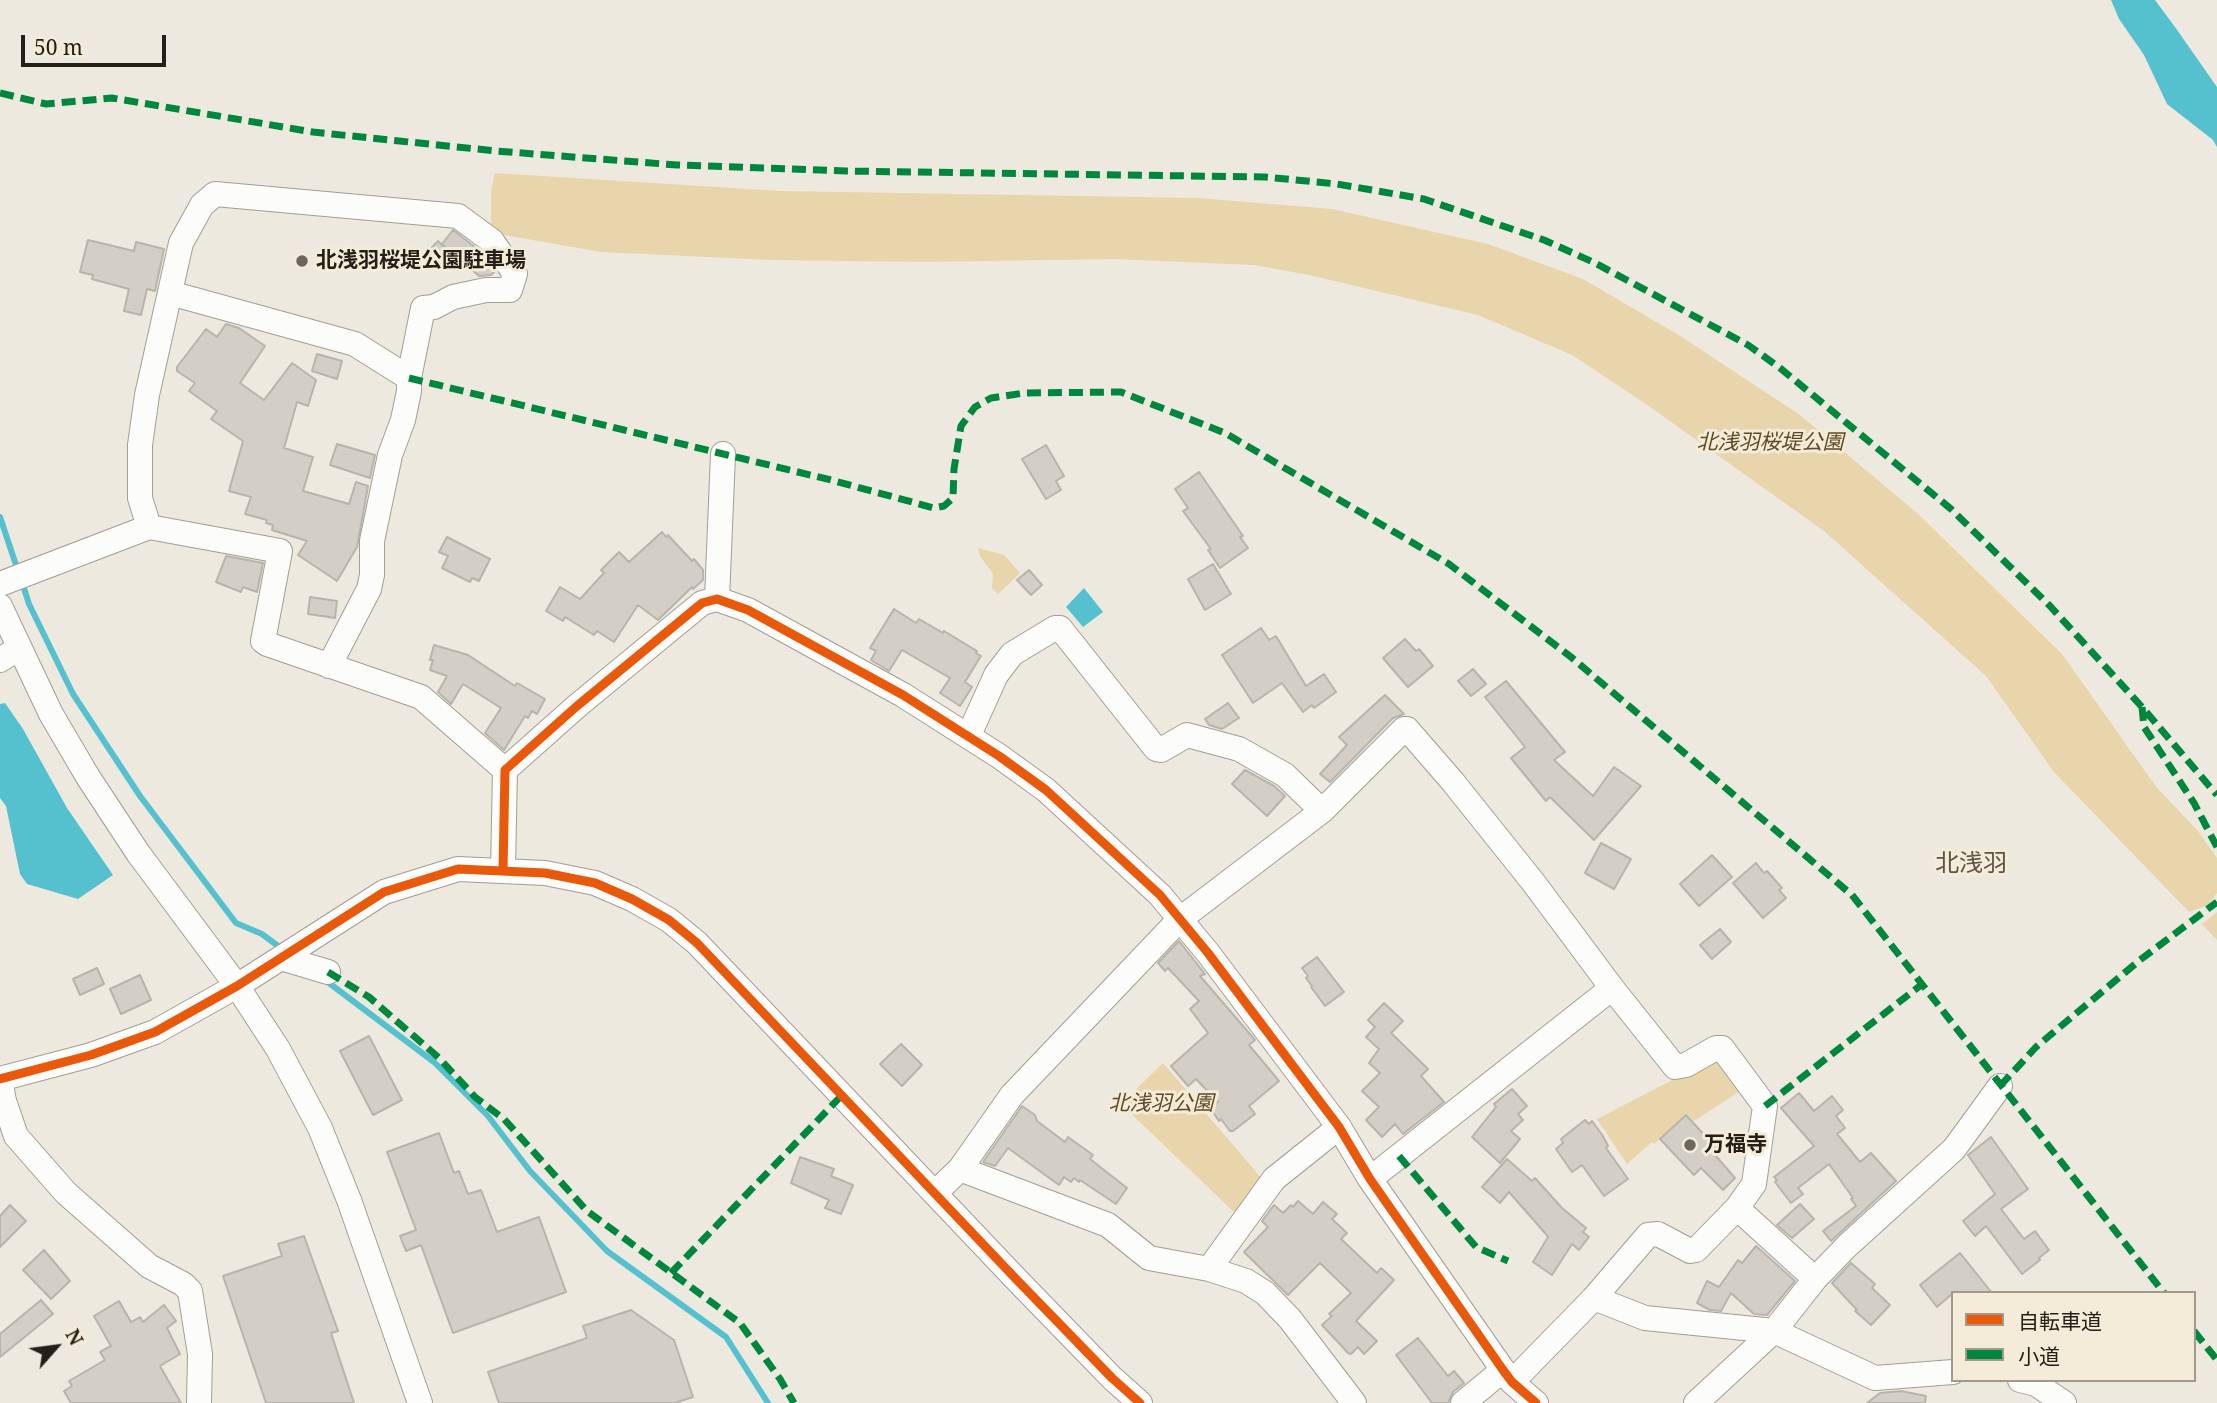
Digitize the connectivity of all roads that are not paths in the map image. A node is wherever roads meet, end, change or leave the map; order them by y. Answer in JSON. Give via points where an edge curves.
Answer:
{"nodes":[{"id":1,"x":170,"y":293,"type":"junction"},
{"id":2,"x":409,"y":378,"type":"junction"},
{"id":3,"x":723,"y":454,"type":"dead end"},
{"id":4,"x":149,"y":527,"type":"junction"},
{"id":5,"x":0,"y":584,"type":"edge"},
{"id":6,"x":717,"y":599,"type":"junction"},
{"id":7,"x":0,"y":606,"type":"edge"},
{"id":8,"x":10,"y":654,"type":"edge"},
{"id":9,"x":329,"y":666,"type":"junction"},
{"id":10,"x":969,"y":734,"type":"junction"},
{"id":11,"x":505,"y":770,"type":"junction"},
{"id":12,"x":1322,"y":811,"type":"junction"},
{"id":13,"x":503,"y":870,"type":"junction"},
{"id":14,"x":1180,"y":920,"type":"junction"},
{"id":15,"x":281,"y":958,"type":"junction"},
{"id":16,"x":328,"y":972,"type":"dead end"},
{"id":17,"x":237,"y":986,"type":"junction"},
{"id":18,"x":1612,"y":988,"type":"junction"},
{"id":19,"x":0,"y":1079,"type":"edge"},
{"id":20,"x":2000,"y":1086,"type":"dead end"},
{"id":21,"x":1339,"y":1127,"type":"junction"},
{"id":22,"x":960,"y":1169,"type":"junction"},
{"id":23,"x":1370,"y":1179,"type":"junction"},
{"id":24,"x":936,"y":1193,"type":"junction"},
{"id":25,"x":1737,"y":1208,"type":"junction"},
{"id":26,"x":1209,"y":1269,"type":"junction"},
{"id":27,"x":1815,"y":1279,"type":"junction"},
{"id":28,"x":1594,"y":1298,"type":"junction"},
{"id":29,"x":1774,"y":1331,"type":"junction"},
{"id":30,"x":1951,"y":1371,"type":"edge"},
{"id":31,"x":1508,"y":1376,"type":"junction"},
{"id":32,"x":2028,"y":1382,"type":"edge"},
{"id":33,"x":199,"y":1403,"type":"edge"},
{"id":34,"x":420,"y":1403,"type":"edge"},
{"id":35,"x":1140,"y":1403,"type":"edge"},
{"id":36,"x":1354,"y":1403,"type":"edge"},
{"id":37,"x":1463,"y":1403,"type":"edge"},
{"id":38,"x":1536,"y":1403,"type":"edge"},
{"id":39,"x":1696,"y":1403,"type":"edge"},
{"id":40,"x":2064,"y":1403,"type":"edge"}],
"edges":[{"from":1,"to":2,"type":"street","via":[[355,344]]},
{"from":1,"to":2,"type":"street","via":[[181,243],[202,205],[215,194],[458,216],[492,241],[515,274],[510,290],[486,290],[423,308]]},
{"from":1,"to":4,"type":"street","via":[[140,444],[139,498]]},
{"from":2,"to":9,"type":"street","via":[[372,541],[369,589]]},
{"from":3,"to":6,"type":"street"},
{"from":4,"to":5,"type":"street"},
{"from":4,"to":9,"type":"street","via":[[280,551],[263,641]]},
{"from":6,"to":10,"type":"street","via":[[748,610]]},
{"from":6,"to":11,"type":"street","via":[[686,614]]},
{"from":7,"to":8,"type":"street"},
{"from":8,"to":17,"type":"street","via":[[138,853]]},
{"from":9,"to":11,"type":"street","via":[[421,697]]},
{"from":10,"to":12,"type":"street","via":[[996,675],[1012,654],[1060,628],[1156,749],[1187,735],[1238,749],[1284,775]]},
{"from":10,"to":14,"type":"street","via":[[1056,798],[1160,895]]},
{"from":11,"to":13,"type":"street"},
{"from":12,"to":14,"type":"street"},
{"from":12,"to":18,"type":"street","via":[[1407,729]]},
{"from":13,"to":15,"type":"street","via":[[458,869],[384,892]]},
{"from":13,"to":24,"type":"street","via":[[595,883],[669,920],[707,953]]},
{"from":14,"to":21,"type":"street"},
{"from":14,"to":22,"type":"street","via":[[1012,1096]]},
{"from":15,"to":16,"type":"street"},
{"from":15,"to":17,"type":"street"},
{"from":17,"to":19,"type":"street","via":[[155,1032]]},
{"from":17,"to":34,"type":"street","via":[[278,1049],[320,1128]]},
{"from":18,"to":23,"type":"street"},
{"from":18,"to":25,"type":"street","via":[[1675,1067],[1721,1048],[1765,1106],[1754,1184]]},
{"from":19,"to":33,"type":"street","via":[[16,1136],[66,1193],[149,1266],[190,1291],[200,1354]]},
{"from":20,"to":27,"type":"street","via":[[1954,1149]]},
{"from":21,"to":23,"type":"street"},
{"from":21,"to":26,"type":"street","via":[[1274,1179]]},
{"from":22,"to":24,"type":"street"},
{"from":22,"to":26,"type":"street","via":[[1108,1225],[1149,1258]]},
{"from":23,"to":31,"type":"street"},
{"from":24,"to":35,"type":"street"},
{"from":25,"to":27,"type":"street"},
{"from":25,"to":28,"type":"street","via":[[1696,1250],[1658,1234],[1648,1235]]},
{"from":26,"to":36,"type":"street","via":[[1246,1281],[1265,1293]]},
{"from":27,"to":29,"type":"street"},
{"from":28,"to":29,"type":"street","via":[[1646,1318]]},
{"from":28,"to":31,"type":"street"},
{"from":29,"to":30,"type":"street","via":[[1875,1378]]},
{"from":29,"to":39,"type":"street"},
{"from":31,"to":37,"type":"street"},
{"from":31,"to":38,"type":"street"},
{"from":32,"to":40,"type":"street"}]}
